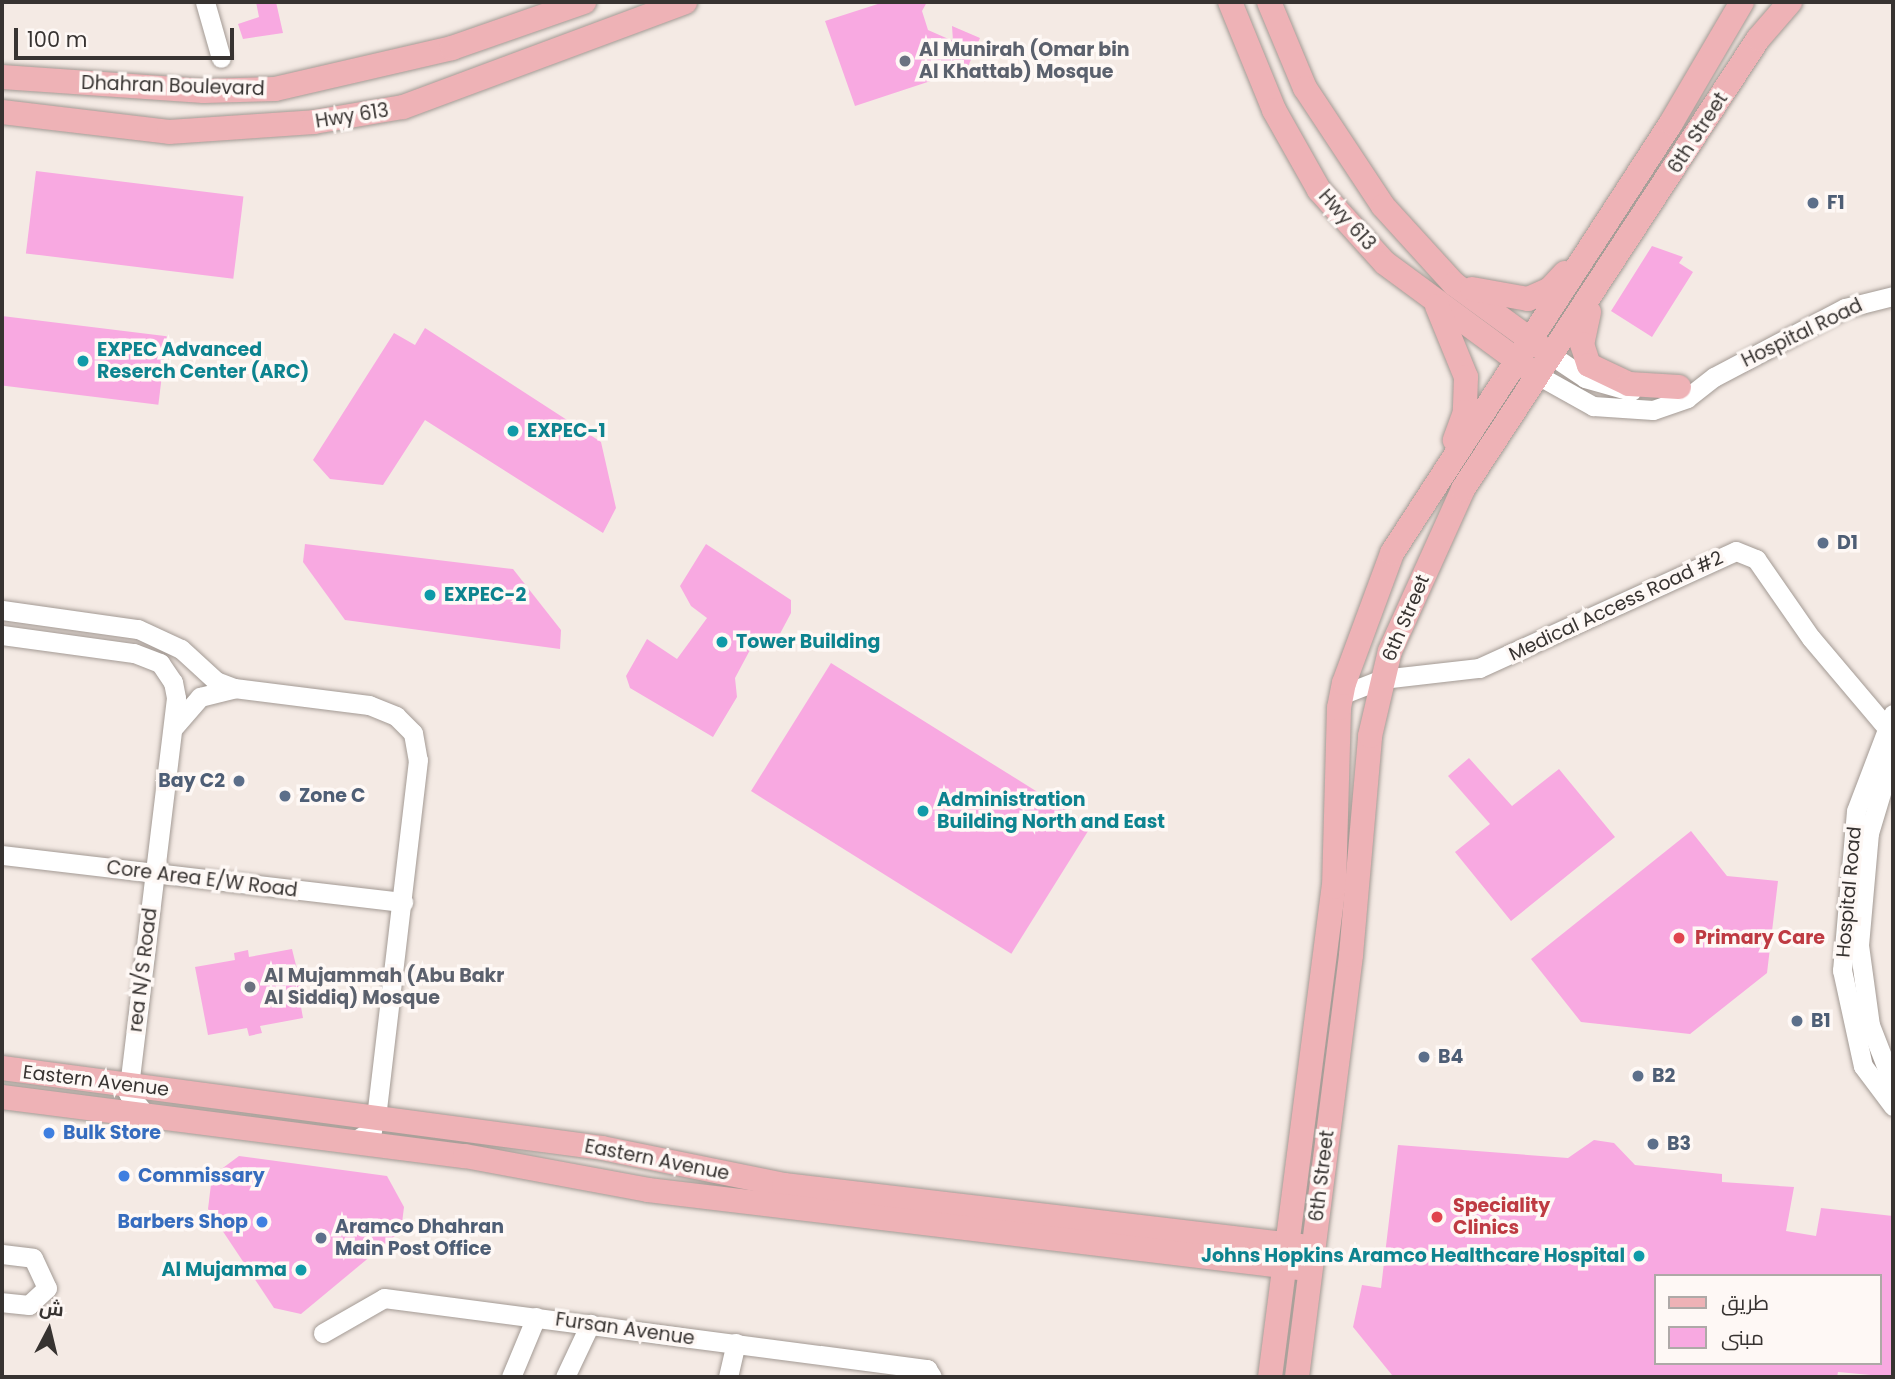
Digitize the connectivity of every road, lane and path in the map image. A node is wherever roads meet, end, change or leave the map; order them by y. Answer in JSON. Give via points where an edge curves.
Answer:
{"nodes":[{"id":1,"x":205,"y":2,"type":"edge"},
{"id":2,"x":584,"y":2,"type":"edge"},
{"id":3,"x":685,"y":2,"type":"edge"},
{"id":4,"x":1230,"y":2,"type":"edge"},
{"id":5,"x":1269,"y":2,"type":"edge"},
{"id":6,"x":1742,"y":2,"type":"edge"},
{"id":7,"x":1790,"y":2,"type":"edge"},
{"id":8,"x":222,"y":58,"type":"dead end"},
{"id":9,"x":2,"y":77,"type":"edge"},
{"id":10,"x":2,"y":112,"type":"edge"},
{"id":11,"x":1601,"y":234,"type":"junction"},
{"id":12,"x":1454,"y":284,"type":"junction"},
{"id":13,"x":1595,"y":292,"type":"junction"},
{"id":14,"x":1893,"y":296,"type":"edge"},
{"id":15,"x":1435,"y":303,"type":"junction"},
{"id":16,"x":1525,"y":350,"type":"junction"},
{"id":17,"x":1547,"y":367,"type":"junction"},
{"id":18,"x":1714,"y":377,"type":"junction"},
{"id":19,"x":1679,"y":387,"type":"junction"},
{"id":20,"x":1443,"y":477,"type":"junction"},
{"id":21,"x":2,"y":610,"type":"edge"},
{"id":22,"x":2,"y":635,"type":"edge"},
{"id":23,"x":1382,"y":679,"type":"junction"},
{"id":24,"x":234,"y":688,"type":"junction"},
{"id":25,"x":1341,"y":695,"type":"junction"},
{"id":26,"x":1891,"y":726,"type":"edge"},
{"id":27,"x":171,"y":734,"type":"junction"},
{"id":28,"x":1893,"y":753,"type":"edge"},
{"id":29,"x":2,"y":855,"type":"edge"},
{"id":30,"x":155,"y":873,"type":"junction"},
{"id":31,"x":403,"y":902,"type":"junction"},
{"id":32,"x":2,"y":1068,"type":"edge"},
{"id":33,"x":1893,"y":1084,"type":"edge"},
{"id":34,"x":129,"y":1085,"type":"junction"},
{"id":35,"x":2,"y":1097,"type":"edge"},
{"id":36,"x":1893,"y":1106,"type":"edge"},
{"id":37,"x":146,"y":1115,"type":"junction"},
{"id":38,"x":376,"y":1116,"type":"junction"},
{"id":39,"x":354,"y":1142,"type":"junction"},
{"id":40,"x":2,"y":1254,"type":"edge"},
{"id":41,"x":1284,"y":1254,"type":"junction"},
{"id":42,"x":1311,"y":1258,"type":"junction"},
{"id":43,"x":2,"y":1302,"type":"edge"},
{"id":44,"x":536,"y":1317,"type":"junction"},
{"id":45,"x":590,"y":1324,"type":"junction"},
{"id":46,"x":323,"y":1333,"type":"dead end"},
{"id":47,"x":736,"y":1343,"type":"junction"},
{"id":48,"x":511,"y":1377,"type":"edge"},
{"id":49,"x":565,"y":1377,"type":"edge"},
{"id":50,"x":728,"y":1377,"type":"edge"},
{"id":51,"x":932,"y":1377,"type":"edge"},
{"id":52,"x":1270,"y":1377,"type":"edge"},
{"id":53,"x":1297,"y":1377,"type":"edge"}],
"edges":[{"from":1,"to":8,"type":"street"},
{"from":2,"to":9,"type":"main road","name":"Dhahran Boulevard","via":[[453,48],[275,89],[204,91]]},
{"from":3,"to":10,"type":"main road","name":"Hwy 613","via":[[403,107],[314,122],[169,132]]},
{"from":4,"to":15,"type":"main road","name":"Hwy 613","via":[[1274,110],[1319,190],[1385,263]]},
{"from":5,"to":12,"type":"main road","via":[[1305,88],[1343,153],[1405,233]]},
{"from":6,"to":11,"type":"main road","name":"6th Street"},
{"from":7,"to":13,"type":"main road","name":"6th Street","via":[[1758,39]]},
{"from":11,"to":12,"type":"main road","via":[[1539,295],[1510,300]]},
{"from":11,"to":16,"type":"main road","name":"6th Street"},
{"from":12,"to":16,"type":"main road"},
{"from":13,"to":17,"type":"main road","name":"6th Street"},
{"from":13,"to":19,"type":"main road","via":[[1581,344],[1589,365],[1629,384]]},
{"from":14,"to":18,"type":"street","name":"Hospital Road","via":[[1845,309]]},
{"from":15,"to":16,"type":"main road","name":"Hwy 613"},
{"from":15,"to":20,"type":"main road","via":[[1457,344],[1467,396]]},
{"from":16,"to":17,"type":"main road","name":"Hwy 613"},
{"from":16,"to":20,"type":"main road","name":"6th Street"},
{"from":17,"to":18,"type":"street","name":"Hospital Road","via":[[1593,406],[1637,412],[1672,405]]},
{"from":17,"to":19,"type":"street","name":"Hospital Road","via":[[1608,387]]},
{"from":17,"to":23,"type":"main road","name":"6th Street","via":[[1463,489]]},
{"from":18,"to":19,"type":"street","name":"Hospital Road"},
{"from":20,"to":25,"type":"main road","name":"6th Street","via":[[1392,553]]},
{"from":21,"to":24,"type":"street","via":[[138,629],[180,649],[216,681]]},
{"from":22,"to":27,"type":"street","name":"rea N/S Road","via":[[149,657],[173,682]]},
{"from":23,"to":25,"type":"street","name":"Medical Access Road #2"},
{"from":23,"to":26,"type":"street","name":"Medical Access Road #2","via":[[1479,668],[1736,551],[1756,559],[1811,638]]},
{"from":23,"to":42,"type":"main road","name":"6th Street","via":[[1370,736],[1351,955]]},
{"from":24,"to":27,"type":"street","via":[[200,697]]},
{"from":24,"to":31,"type":"street","via":[[369,705],[406,723],[417,744],[418,760]]},
{"from":25,"to":41,"type":"main road","name":"6th Street","via":[[1334,887]]},
{"from":26,"to":36,"type":"street","name":"Hospital Road","via":[[1855,820],[1842,970],[1863,1066]]},
{"from":27,"to":30,"type":"street","name":"rea N/S Road"},
{"from":28,"to":33,"type":"street","name":"Hospital Road","via":[[1869,833],[1859,965],[1879,1056]]},
{"from":29,"to":30,"type":"street","name":"Core Area E/W Road"},
{"from":30,"to":31,"type":"street","name":"Core Area E/W Road"},
{"from":30,"to":34,"type":"street","name":"rea N/S Road"},
{"from":31,"to":38,"type":"street"},
{"from":32,"to":34,"type":"main road","name":"Eastern Avenue"},
{"from":34,"to":37,"type":"street","via":[[130,1101]]},
{"from":34,"to":38,"type":"main road","name":"Eastern Avenue"},
{"from":35,"to":37,"type":"main road","name":"Eastern Avenue"},
{"from":37,"to":39,"type":"main road","name":"Eastern Avenue"},
{"from":38,"to":39,"type":"street","via":[[372,1130]]},
{"from":38,"to":41,"type":"main road","name":"Eastern Avenue","via":[[602,1148],[784,1185]]},
{"from":39,"to":41,"type":"main road","name":"Eastern Avenue","via":[[648,1190]]},
{"from":40,"to":43,"type":"street","via":[[33,1258],[47,1288],[29,1305]]},
{"from":41,"to":42,"type":"main road","name":"Eastern Avenue"},
{"from":41,"to":52,"type":"main road","name":"6th Street"},
{"from":42,"to":53,"type":"main road","name":"6th Street"},
{"from":44,"to":45,"type":"street","name":"Fursan Avenue"},
{"from":44,"to":46,"type":"street","name":"Fursan Avenue","via":[[384,1297]]},
{"from":44,"to":48,"type":"street"},
{"from":45,"to":47,"type":"street","name":"Fursan Avenue"},
{"from":45,"to":49,"type":"street"},
{"from":47,"to":50,"type":"street"},
{"from":47,"to":51,"type":"street","name":"Fursan Avenue","via":[[927,1369]]}]}
